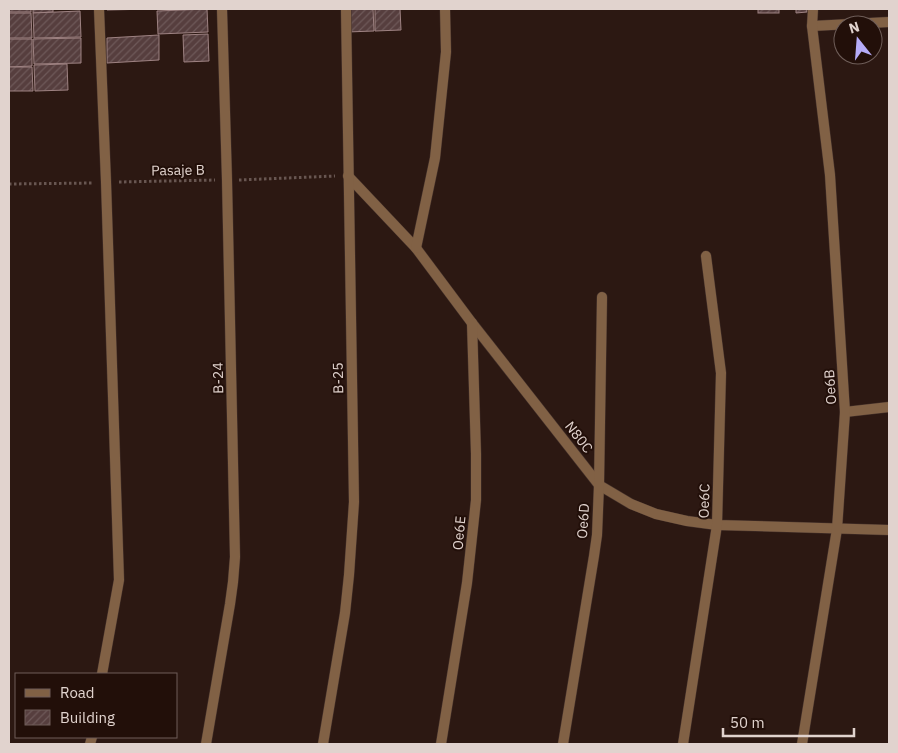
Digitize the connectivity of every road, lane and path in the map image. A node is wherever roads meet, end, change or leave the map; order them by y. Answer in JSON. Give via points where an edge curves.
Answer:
{"nodes":[{"id":1,"x":99,"y":9,"type":"edge"},
{"id":2,"x":222,"y":9,"type":"edge"},
{"id":3,"x":346,"y":9,"type":"edge"},
{"id":4,"x":446,"y":9,"type":"edge"},
{"id":5,"x":813,"y":9,"type":"edge"},
{"id":6,"x":889,"y":22,"type":"edge"},
{"id":7,"x":812,"y":26,"type":"junction"},
{"id":8,"x":348,"y":176,"type":"junction"},
{"id":9,"x":227,"y":180,"type":"junction"},
{"id":10,"x":106,"y":182,"type":"junction"},
{"id":11,"x":9,"y":184,"type":"edge"},
{"id":12,"x":416,"y":248,"type":"junction"},
{"id":13,"x":706,"y":256,"type":"dead end"},
{"id":14,"x":602,"y":297,"type":"dead end"},
{"id":15,"x":472,"y":323,"type":"junction"},
{"id":16,"x":889,"y":407,"type":"edge"},
{"id":17,"x":845,"y":412,"type":"junction"},
{"id":18,"x":599,"y":485,"type":"junction"},
{"id":19,"x":717,"y":525,"type":"junction"},
{"id":20,"x":837,"y":529,"type":"junction"},
{"id":21,"x":889,"y":530,"type":"edge"},
{"id":22,"x":102,"y":673,"type":"edge"},
{"id":23,"x":206,"y":744,"type":"edge"},
{"id":24,"x":323,"y":744,"type":"edge"},
{"id":25,"x":441,"y":744,"type":"edge"},
{"id":26,"x":563,"y":744,"type":"edge"},
{"id":27,"x":683,"y":744,"type":"edge"},
{"id":28,"x":802,"y":744,"type":"edge"}],
"edges":[{"from":1,"to":10,"type":"street"},
{"from":2,"to":9,"type":"street","name":"B-24"},
{"from":3,"to":8,"type":"street","name":"B-25"},
{"from":4,"to":12,"type":"street","via":[[446,52],[435,158]]},
{"from":5,"to":7,"type":"street","name":"Oe6B"},
{"from":6,"to":7,"type":"street"},
{"from":7,"to":17,"type":"street","name":"Oe6B","via":[[830,175]]},
{"from":8,"to":9,"type":"path","name":"Pasaje B"},
{"from":8,"to":12,"type":"street","name":"N80C"},
{"from":8,"to":24,"type":"street","name":"B-25","via":[[354,502],[345,613]]},
{"from":9,"to":10,"type":"path","name":"Pasaje B"},
{"from":9,"to":23,"type":"street","name":"B-24","via":[[235,557]]},
{"from":10,"to":11,"type":"path","name":"Pasaje B"},
{"from":10,"to":22,"type":"street","via":[[119,580]]},
{"from":12,"to":15,"type":"street","name":"N80C"},
{"from":13,"to":19,"type":"street","name":"Oe6C","via":[[721,373]]},
{"from":14,"to":18,"type":"street","name":"Oe6D"},
{"from":15,"to":18,"type":"street","name":"N80C"},
{"from":15,"to":25,"type":"street","name":"Oe6E","via":[[476,500],[467,584]]},
{"from":16,"to":17,"type":"street"},
{"from":17,"to":20,"type":"street","name":"Oe6B"},
{"from":18,"to":19,"type":"street","name":"N80C","via":[[656,514]]},
{"from":18,"to":26,"type":"street","name":"Oe6D","via":[[597,535]]},
{"from":19,"to":20,"type":"street","name":"N80C"},
{"from":19,"to":27,"type":"street","name":"Oe6C"},
{"from":20,"to":21,"type":"street","name":"N80C"},
{"from":20,"to":28,"type":"street","name":"Oe6B"}]}
